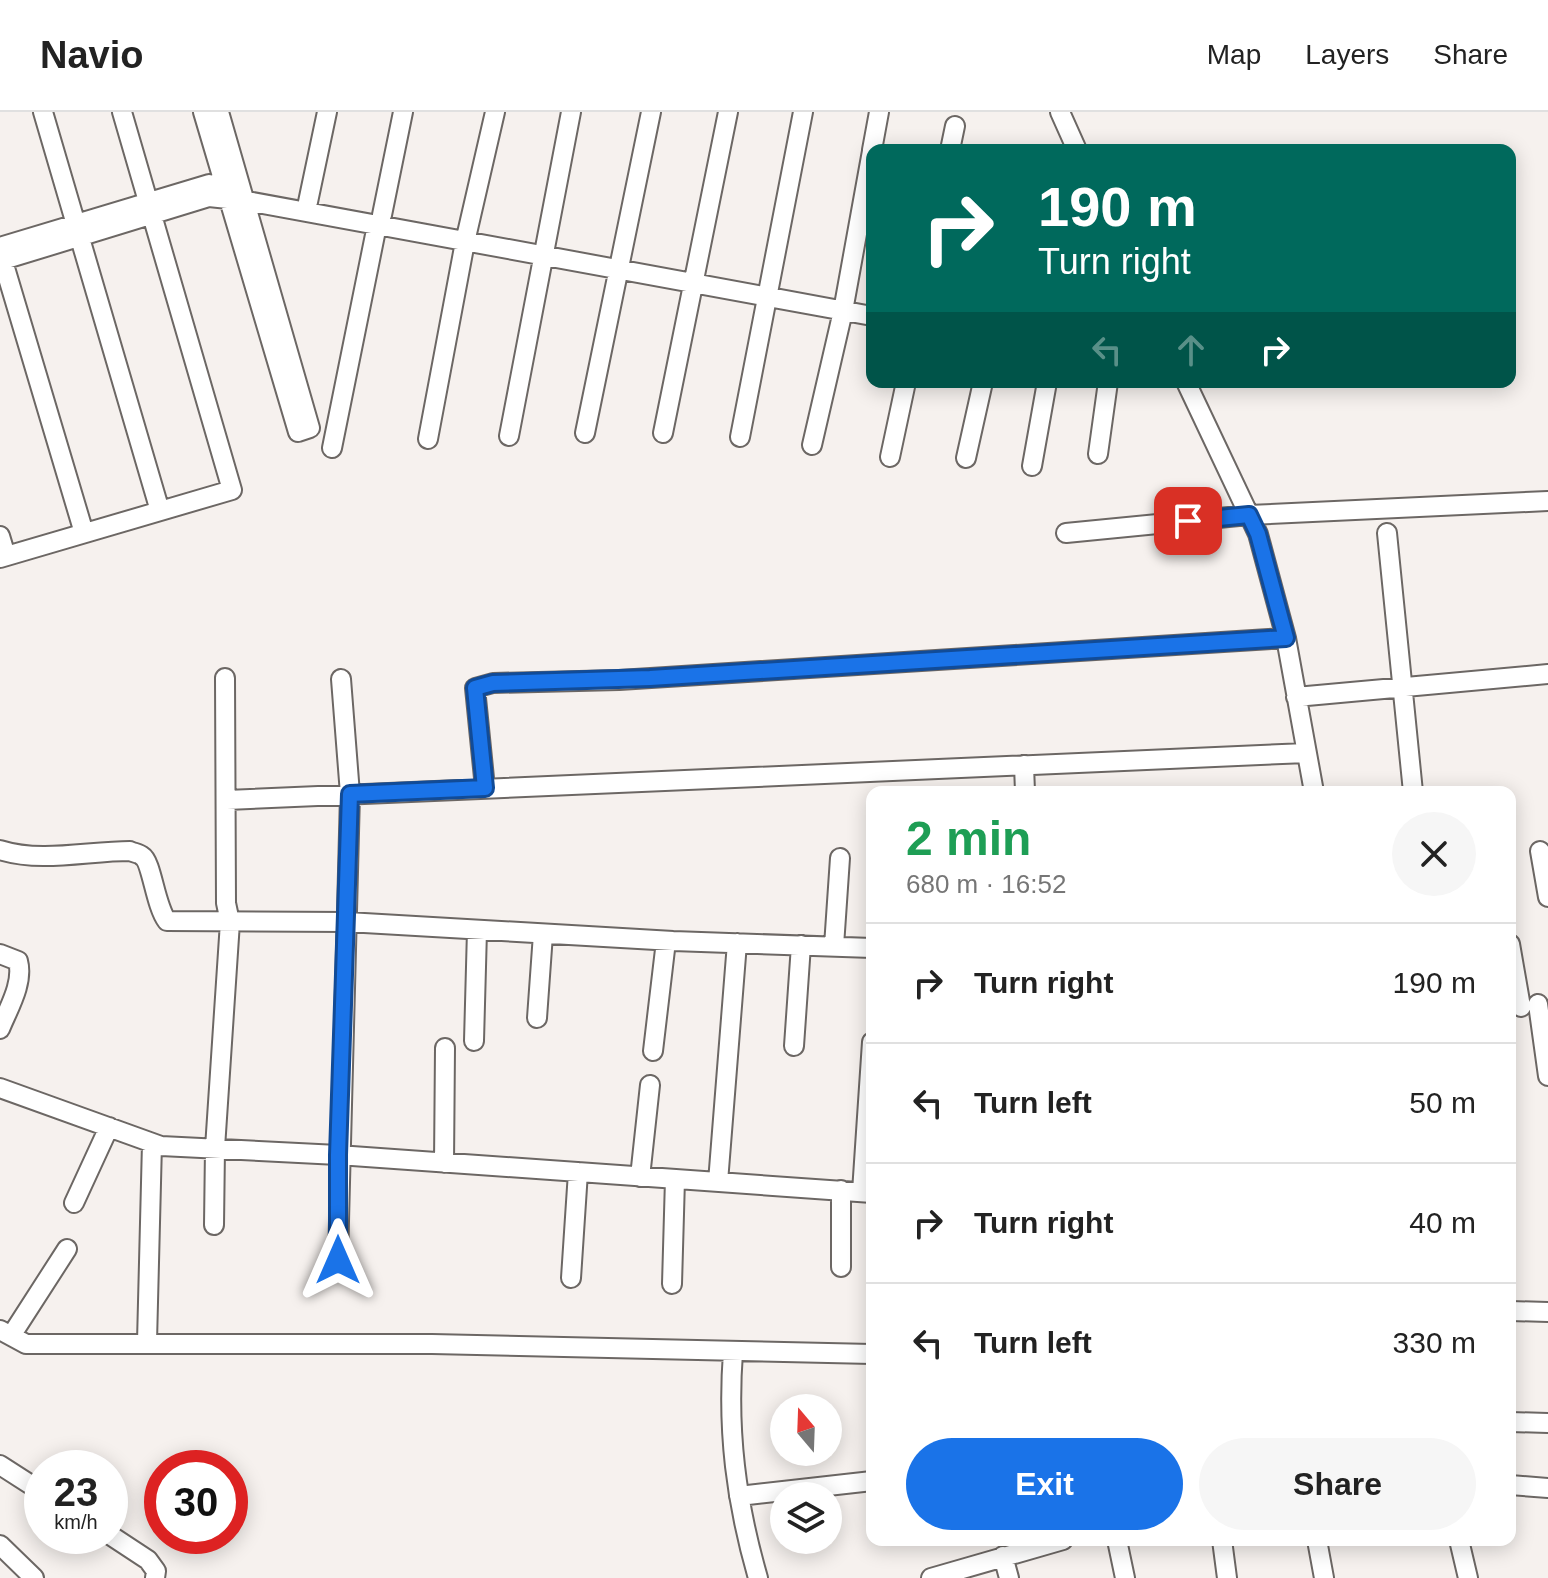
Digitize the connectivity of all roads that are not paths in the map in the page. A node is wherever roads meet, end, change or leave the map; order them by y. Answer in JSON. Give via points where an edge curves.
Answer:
{"nodes":[{"id":1,"x":43,"y":112,"type":"edge"},
{"id":2,"x":122,"y":112,"type":"edge"},
{"id":3,"x":203,"y":112,"type":"edge"},
{"id":4,"x":219,"y":112,"type":"edge"},
{"id":5,"x":327,"y":112,"type":"edge"},
{"id":6,"x":403,"y":112,"type":"edge"},
{"id":7,"x":495,"y":112,"type":"edge"},
{"id":8,"x":571,"y":112,"type":"edge"},
{"id":9,"x":651,"y":112,"type":"edge"},
{"id":10,"x":728,"y":112,"type":"edge"},
{"id":11,"x":803,"y":112,"type":"edge"},
{"id":12,"x":879,"y":112,"type":"edge"},
{"id":13,"x":1060,"y":112,"type":"edge"},
{"id":14,"x":955,"y":126,"type":"dead end"},
{"id":15,"x":873,"y":144,"type":"edge"},
{"id":16,"x":951,"y":144,"type":"edge"},
{"id":17,"x":1074,"y":144,"type":"edge"},
{"id":18,"x":866,"y":184,"type":"edge"},
{"id":19,"x":236,"y":195,"type":"junction"},
{"id":20,"x":308,"y":202,"type":"junction"},
{"id":21,"x":151,"y":209,"type":"junction"},
{"id":22,"x":380,"y":220,"type":"junction"},
{"id":23,"x":79,"y":230,"type":"junction"},
{"id":24,"x":466,"y":236,"type":"junction"},
{"id":25,"x":544,"y":250,"type":"junction"},
{"id":26,"x":1,"y":255,"type":"edge"},
{"id":27,"x":620,"y":264,"type":"junction"},
{"id":28,"x":694,"y":278,"type":"junction"},
{"id":29,"x":770,"y":291,"type":"junction"},
{"id":30,"x":866,"y":304,"type":"edge"},
{"id":31,"x":844,"y":305,"type":"junction"},
{"id":32,"x":866,"y":314,"type":"edge"},
{"id":33,"x":905,"y":388,"type":"edge"},
{"id":34,"x":982,"y":388,"type":"edge"},
{"id":35,"x":1046,"y":388,"type":"edge"},
{"id":36,"x":1107,"y":388,"type":"edge"},
{"id":37,"x":1189,"y":388,"type":"edge"},
{"id":38,"x":585,"y":433,"type":"dead end"},
{"id":39,"x":663,"y":433,"type":"dead end"},
{"id":40,"x":509,"y":436,"type":"dead end"},
{"id":41,"x":740,"y":437,"type":"dead end"},
{"id":42,"x":428,"y":439,"type":"dead end"},
{"id":43,"x":812,"y":445,"type":"dead end"},
{"id":44,"x":332,"y":448,"type":"dead end"},
{"id":45,"x":1098,"y":454,"type":"dead end"},
{"id":46,"x":890,"y":457,"type":"dead end"},
{"id":47,"x":966,"y":458,"type":"dead end"},
{"id":48,"x":1032,"y":466,"type":"dead end"},
{"id":49,"x":1548,"y":501,"type":"edge"},
{"id":50,"x":160,"y":511,"type":"junction"},
{"id":51,"x":1249,"y":515,"type":"junction"},
{"id":52,"x":84,"y":533,"type":"junction"},
{"id":53,"x":1066,"y":533,"type":"dead end"},
{"id":54,"x":1387,"y":533,"type":"dead end"},
{"id":55,"x":0,"y":536,"type":"edge"},
{"id":56,"x":3,"y":557,"type":"edge"},
{"id":57,"x":1286,"y":638,"type":"junction"},
{"id":58,"x":1548,"y":674,"type":"edge"},
{"id":59,"x":225,"y":678,"type":"dead end"},
{"id":60,"x":341,"y":679,"type":"dead end"},
{"id":61,"x":1403,"y":687,"type":"junction"},
{"id":62,"x":1296,"y":697,"type":"junction"},
{"id":63,"x":1307,"y":753,"type":"junction"},
{"id":64,"x":1024,"y":765,"type":"junction"},
{"id":65,"x":1025,"y":786,"type":"edge"},
{"id":66,"x":1313,"y":786,"type":"edge"},
{"id":67,"x":1412,"y":786,"type":"edge"},
{"id":68,"x":485,"y":788,"type":"junction"},
{"id":69,"x":350,"y":794,"type":"junction"},
{"id":70,"x":227,"y":800,"type":"junction"},
{"id":71,"x":0,"y":850,"type":"edge"},
{"id":72,"x":1540,"y":851,"type":"dead end"},
{"id":73,"x":840,"y":858,"type":"dead end"},
{"id":74,"x":1548,"y":897,"type":"edge"},
{"id":75,"x":230,"y":922,"type":"junction"},
{"id":76,"x":347,"y":922,"type":"junction"},
{"id":77,"x":477,"y":930,"type":"junction"},
{"id":78,"x":543,"y":934,"type":"junction"},
{"id":79,"x":666,"y":941,"type":"junction"},
{"id":80,"x":737,"y":943,"type":"junction"},
{"id":81,"x":801,"y":945,"type":"junction"},
{"id":82,"x":834,"y":946,"type":"junction"},
{"id":83,"x":866,"y":948,"type":"edge"},
{"id":84,"x":0,"y":954,"type":"edge"},
{"id":85,"x":1516,"y":963,"type":"edge"},
{"id":86,"x":1529,"y":1005,"type":"edge"},
{"id":87,"x":537,"y":1018,"type":"dead end"},
{"id":88,"x":0,"y":1029,"type":"edge"},
{"id":89,"x":474,"y":1041,"type":"dead end"},
{"id":90,"x":794,"y":1046,"type":"dead end"},
{"id":91,"x":445,"y":1048,"type":"dead end"},
{"id":92,"x":653,"y":1051,"type":"dead end"},
{"id":93,"x":1548,"y":1076,"type":"edge"},
{"id":94,"x":650,"y":1085,"type":"dead end"},
{"id":95,"x":0,"y":1088,"type":"edge"},
{"id":96,"x":109,"y":1127,"type":"junction"},
{"id":97,"x":152,"y":1143,"type":"junction"},
{"id":98,"x":215,"y":1148,"type":"junction"},
{"id":99,"x":338,"y":1155,"type":"junction"},
{"id":100,"x":444,"y":1163,"type":"junction"},
{"id":101,"x":578,"y":1172,"type":"junction"},
{"id":102,"x":640,"y":1177,"type":"junction"},
{"id":103,"x":675,"y":1179,"type":"junction"},
{"id":104,"x":718,"y":1182,"type":"junction"},
{"id":105,"x":841,"y":1190,"type":"junction"},
{"id":106,"x":866,"y":1192,"type":"edge"},
{"id":107,"x":74,"y":1203,"type":"dead end"},
{"id":108,"x":214,"y":1225,"type":"dead end"},
{"id":109,"x":67,"y":1249,"type":"dead end"},
{"id":110,"x":338,"y":1260,"type":"dead end"},
{"id":111,"x":841,"y":1267,"type":"dead end"},
{"id":112,"x":571,"y":1278,"type":"dead end"},
{"id":113,"x":672,"y":1284,"type":"dead end"},
{"id":114,"x":1516,"y":1311,"type":"edge"},
{"id":115,"x":1548,"y":1312,"type":"edge"},
{"id":116,"x":6,"y":1333,"type":"edge"},
{"id":117,"x":147,"y":1342,"type":"junction"},
{"id":118,"x":733,"y":1352,"type":"junction"},
{"id":119,"x":866,"y":1354,"type":"edge"},
{"id":120,"x":1516,"y":1422,"type":"edge"},
{"id":121,"x":1548,"y":1423,"type":"edge"},
{"id":122,"x":0,"y":1465,"type":"edge"},
{"id":123,"x":24,"y":1480,"type":"edge"},
{"id":124,"x":866,"y":1482,"type":"edge"},
{"id":125,"x":1516,"y":1485,"type":"edge"},
{"id":126,"x":1548,"y":1488,"type":"edge"},
{"id":127,"x":739,"y":1496,"type":"junction"},
{"id":128,"x":0,"y":1545,"type":"edge"},
{"id":129,"x":1040,"y":1546,"type":"edge"},
{"id":130,"x":1118,"y":1546,"type":"edge"},
{"id":131,"x":1223,"y":1546,"type":"edge"},
{"id":132,"x":1318,"y":1546,"type":"edge"},
{"id":133,"x":1460,"y":1546,"type":"edge"},
{"id":134,"x":128,"y":1547,"type":"edge"},
{"id":135,"x":1003,"y":1556,"type":"junction"},
{"id":136,"x":34,"y":1578,"type":"edge"},
{"id":137,"x":155,"y":1578,"type":"edge"},
{"id":138,"x":758,"y":1578,"type":"edge"},
{"id":139,"x":931,"y":1578,"type":"edge"},
{"id":140,"x":1009,"y":1578,"type":"edge"},
{"id":141,"x":1125,"y":1578,"type":"edge"},
{"id":142,"x":1227,"y":1578,"type":"edge"},
{"id":143,"x":1324,"y":1578,"type":"edge"},
{"id":144,"x":1468,"y":1578,"type":"edge"}],
"edges":[{"from":1,"to":23,"type":"street"},
{"from":2,"to":21,"type":"street"},
{"from":3,"to":19,"type":"street"},
{"from":4,"to":19,"type":"street"},
{"from":5,"to":20,"type":"street"},
{"from":6,"to":22,"type":"street"},
{"from":7,"to":24,"type":"street"},
{"from":8,"to":25,"type":"street"},
{"from":9,"to":27,"type":"street"},
{"from":10,"to":28,"type":"street"},
{"from":11,"to":29,"type":"street"},
{"from":12,"to":15,"type":"street"},
{"from":13,"to":17,"type":"street"},
{"from":14,"to":16,"type":"street"},
{"from":18,"to":31,"type":"street"},
{"from":19,"to":19,"type":"street","via":[[310,428],[298,432]]},
{"from":19,"to":20,"type":"street"},
{"from":19,"to":21,"type":"street"},
{"from":19,"to":22,"type":"street"},
{"from":20,"to":22,"type":"street"},
{"from":21,"to":23,"type":"street"},
{"from":21,"to":50,"type":"street","via":[[232,490]]},
{"from":22,"to":24,"type":"street"},
{"from":22,"to":44,"type":"street"},
{"from":23,"to":26,"type":"street"},
{"from":23,"to":50,"type":"street"},
{"from":24,"to":25,"type":"street"},
{"from":24,"to":42,"type":"street"},
{"from":25,"to":27,"type":"street"},
{"from":25,"to":40,"type":"street"},
{"from":26,"to":52,"type":"street"},
{"from":27,"to":28,"type":"street"},
{"from":27,"to":38,"type":"street"},
{"from":28,"to":29,"type":"street"},
{"from":28,"to":39,"type":"street"},
{"from":29,"to":31,"type":"street"},
{"from":29,"to":41,"type":"street"},
{"from":30,"to":31,"type":"street"},
{"from":31,"to":32,"type":"street"},
{"from":31,"to":43,"type":"street"},
{"from":33,"to":46,"type":"street"},
{"from":34,"to":47,"type":"street"},
{"from":35,"to":48,"type":"street"},
{"from":36,"to":45,"type":"street"},
{"from":37,"to":51,"type":"street"},
{"from":49,"to":51,"type":"street"},
{"from":50,"to":52,"type":"street"},
{"from":51,"to":53,"type":"street"},
{"from":51,"to":57,"type":"street"},
{"from":52,"to":56,"type":"street"},
{"from":54,"to":61,"type":"street"},
{"from":55,"to":56,"type":"street"},
{"from":57,"to":62,"type":"street"},
{"from":57,"to":68,"type":"street","via":[[635,679],[493,683],[475,688]]},
{"from":58,"to":61,"type":"street"},
{"from":59,"to":70,"type":"street"},
{"from":60,"to":69,"type":"street"},
{"from":61,"to":62,"type":"street"},
{"from":61,"to":67,"type":"street"},
{"from":62,"to":63,"type":"street"},
{"from":63,"to":64,"type":"street"},
{"from":63,"to":66,"type":"street"},
{"from":64,"to":65,"type":"street"},
{"from":64,"to":68,"type":"street"},
{"from":68,"to":69,"type":"street"},
{"from":69,"to":70,"type":"street"},
{"from":69,"to":76,"type":"street"},
{"from":70,"to":75,"type":"street"},
{"from":71,"to":75,"type":"street","via":[[43,856],[130,851],[144,856],[150,866],[156,901],[167,921]]},
{"from":72,"to":74,"type":"street"},
{"from":73,"to":82,"type":"street"},
{"from":75,"to":76,"type":"street"},
{"from":75,"to":98,"type":"street"},
{"from":76,"to":77,"type":"street"},
{"from":76,"to":99,"type":"street"},
{"from":77,"to":78,"type":"street"},
{"from":77,"to":89,"type":"street"},
{"from":78,"to":79,"type":"street"},
{"from":78,"to":87,"type":"street"},
{"from":79,"to":80,"type":"street"},
{"from":79,"to":92,"type":"street"},
{"from":80,"to":81,"type":"street"},
{"from":80,"to":104,"type":"street"},
{"from":81,"to":82,"type":"street"},
{"from":81,"to":90,"type":"street"},
{"from":82,"to":83,"type":"street"},
{"from":84,"to":88,"type":"street","via":[[20,967]]},
{"from":85,"to":86,"type":"street"},
{"from":86,"to":93,"type":"street"},
{"from":91,"to":100,"type":"street"},
{"from":94,"to":102,"type":"street"},
{"from":95,"to":96,"type":"street"},
{"from":96,"to":97,"type":"street"},
{"from":96,"to":107,"type":"street"},
{"from":97,"to":98,"type":"street"},
{"from":97,"to":117,"type":"street"},
{"from":98,"to":99,"type":"street"},
{"from":98,"to":108,"type":"street"},
{"from":99,"to":100,"type":"street"},
{"from":99,"to":110,"type":"street"},
{"from":100,"to":101,"type":"street"},
{"from":101,"to":102,"type":"street"},
{"from":101,"to":112,"type":"street"},
{"from":102,"to":103,"type":"street"},
{"from":103,"to":104,"type":"street"},
{"from":103,"to":113,"type":"street"},
{"from":104,"to":105,"type":"street"},
{"from":105,"to":106,"type":"street"},
{"from":105,"to":111,"type":"street"},
{"from":109,"to":116,"type":"street"},
{"from":114,"to":115,"type":"street"},
{"from":116,"to":117,"type":"street","via":[[26,1344]]},
{"from":117,"to":118,"type":"street"},
{"from":118,"to":119,"type":"street"},
{"from":118,"to":127,"type":"street","via":[[730,1403]]},
{"from":120,"to":121,"type":"street"},
{"from":122,"to":123,"type":"street"},
{"from":124,"to":127,"type":"street"},
{"from":125,"to":126,"type":"street"},
{"from":127,"to":138,"type":"street"},
{"from":128,"to":136,"type":"street"},
{"from":129,"to":135,"type":"street"},
{"from":130,"to":141,"type":"street"},
{"from":131,"to":142,"type":"street"},
{"from":132,"to":143,"type":"street"},
{"from":133,"to":144,"type":"street"},
{"from":134,"to":137,"type":"street","via":[[148,1560]]},
{"from":135,"to":139,"type":"street"},
{"from":135,"to":140,"type":"street"}]}
